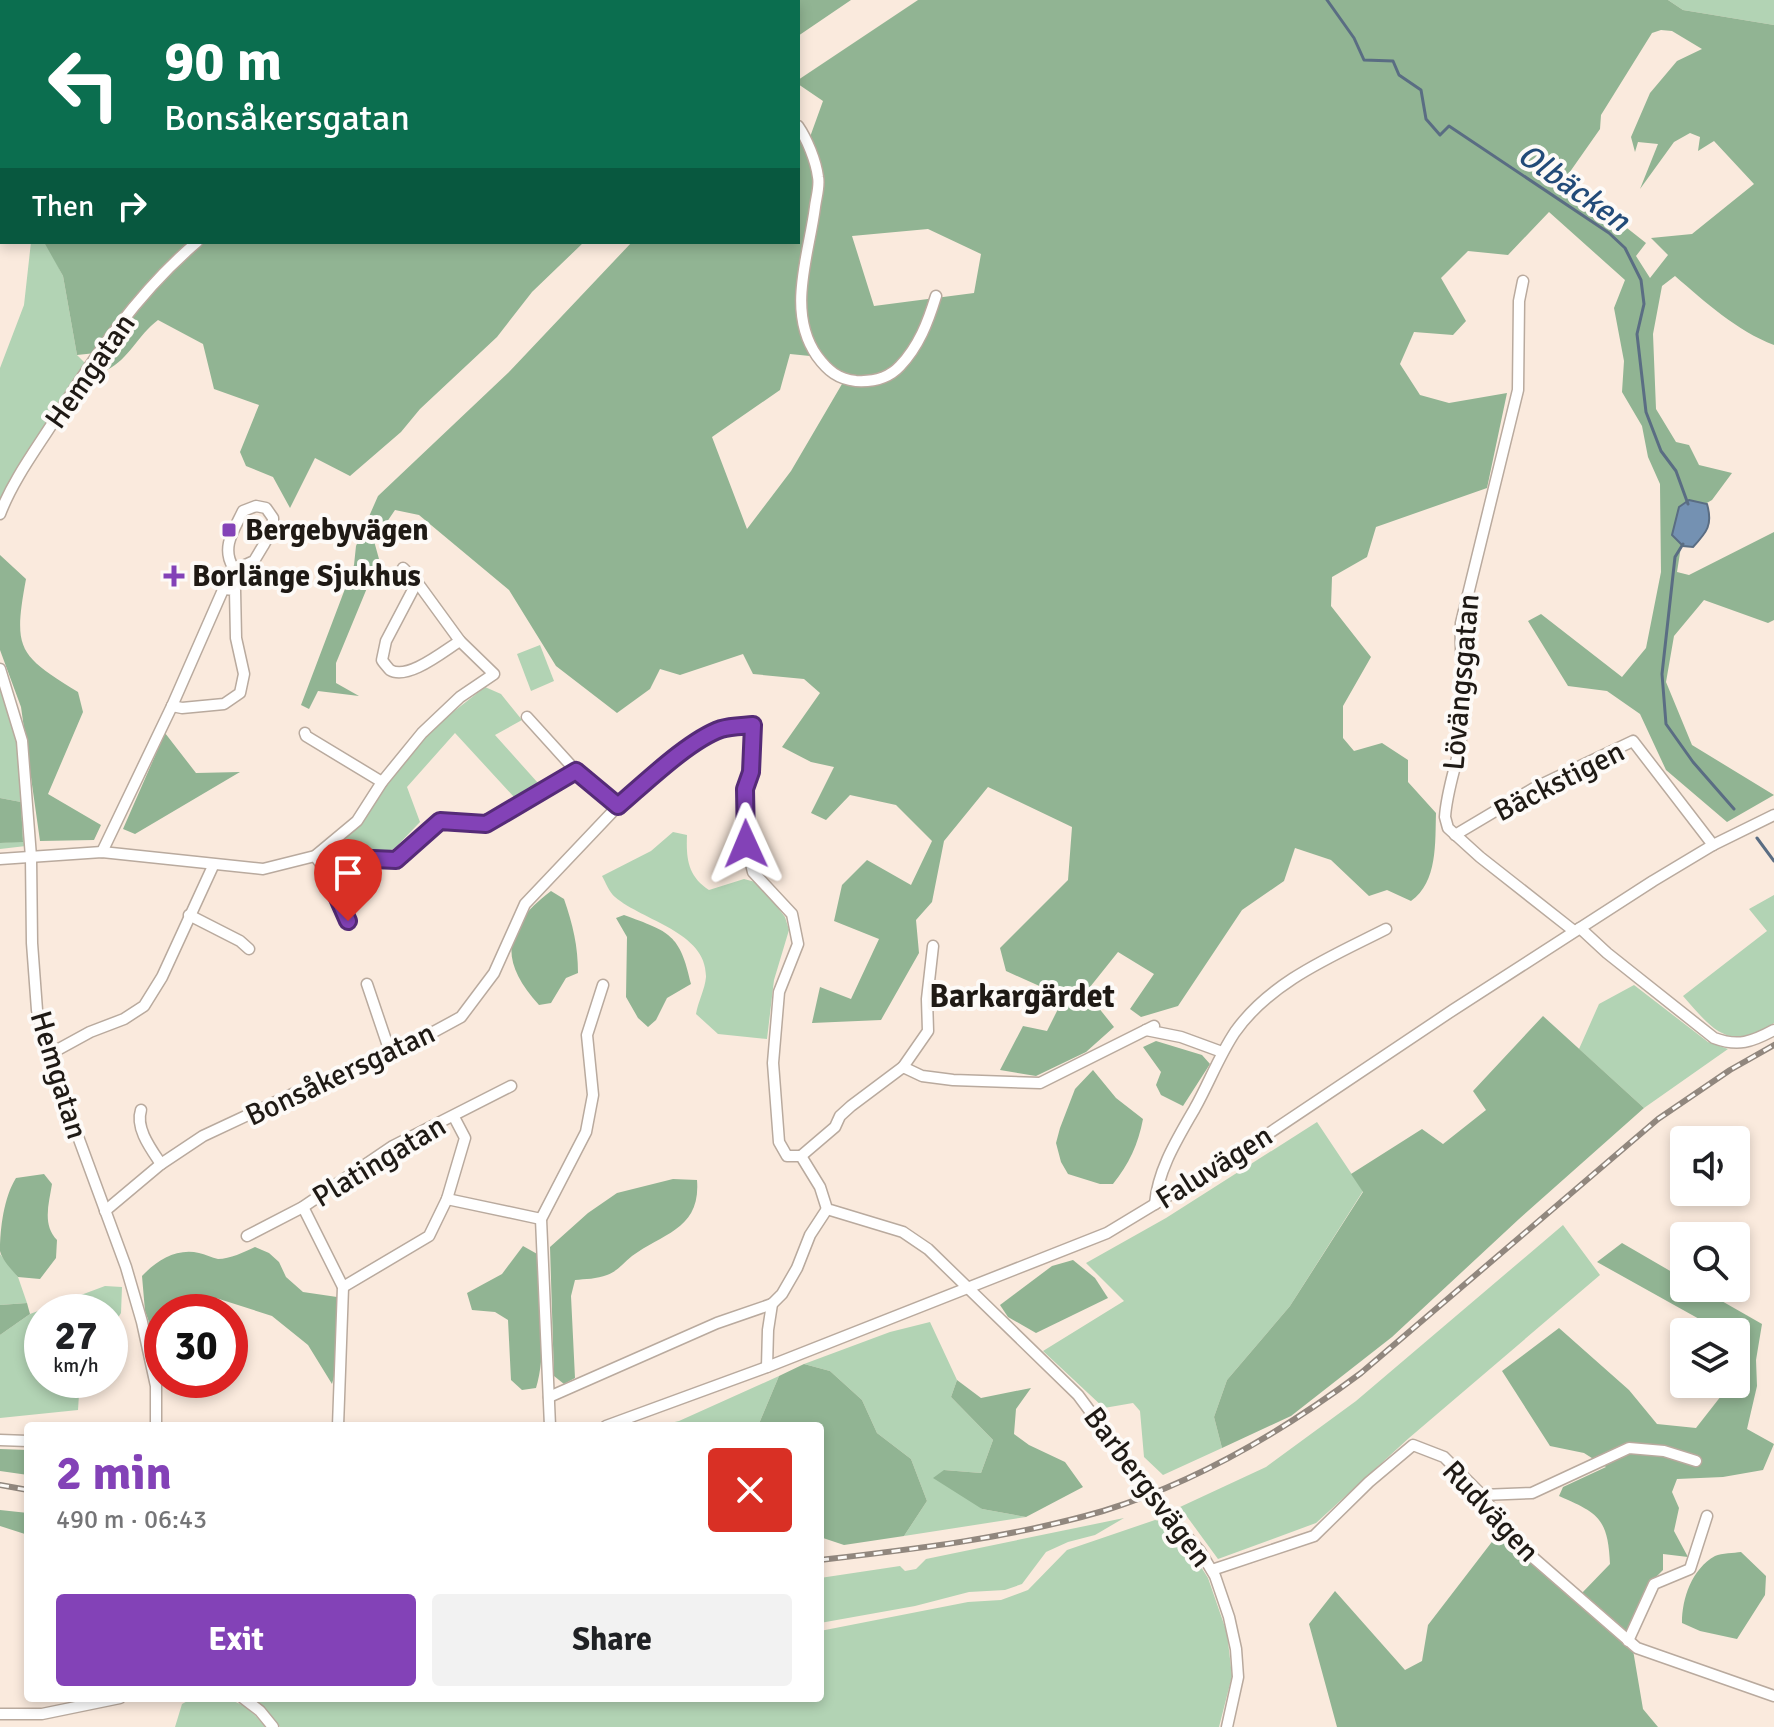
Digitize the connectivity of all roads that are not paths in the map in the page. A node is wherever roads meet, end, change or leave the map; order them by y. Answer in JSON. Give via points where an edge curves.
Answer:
{"nodes":[{"id":1,"x":800,"y":129,"type":"edge"},
{"id":2,"x":195,"y":244,"type":"edge"},
{"id":3,"x":1523,"y":281,"type":"dead end"},
{"id":4,"x":936,"y":296,"type":"dead end"},
{"id":5,"x":0,"y":514,"type":"edge"},
{"id":6,"x":233,"y":567,"type":"junction"},
{"id":7,"x":403,"y":568,"type":"dead end"},
{"id":8,"x":417,"y":582,"type":"junction"},
{"id":9,"x":224,"y":589,"type":"junction"},
{"id":10,"x":460,"y":641,"type":"junction"},
{"id":11,"x":0,"y":669,"type":"edge"},
{"id":12,"x":172,"y":706,"type":"junction"},
{"id":13,"x":527,"y":717,"type":"dead end"},
{"id":14,"x":305,"y":733,"type":"dead end"},
{"id":15,"x":576,"y":771,"type":"junction"},
{"id":16,"x":382,"y":782,"type":"junction"},
{"id":17,"x":618,"y":806,"type":"junction"},
{"id":18,"x":1774,"y":815,"type":"edge"},
{"id":19,"x":1455,"y":835,"type":"junction"},
{"id":20,"x":1713,"y":845,"type":"junction"},
{"id":21,"x":102,"y":852,"type":"junction"},
{"id":22,"x":315,"y":856,"type":"junction"},
{"id":23,"x":31,"y":857,"type":"junction"},
{"id":24,"x":0,"y":859,"type":"edge"},
{"id":25,"x":213,"y":866,"type":"junction"},
{"id":26,"x":326,"y":871,"type":"junction"},
{"id":27,"x":189,"y":915,"type":"junction"},
{"id":28,"x":348,"y":921,"type":"dead end"},
{"id":29,"x":1386,"y":929,"type":"dead end"},
{"id":30,"x":1577,"y":929,"type":"junction"},
{"id":31,"x":933,"y":946,"type":"dead end"},
{"id":32,"x":249,"y":949,"type":"dead end"},
{"id":33,"x":367,"y":984,"type":"dead end"},
{"id":34,"x":603,"y":985,"type":"dead end"},
{"id":35,"x":1774,"y":1030,"type":"edge"},
{"id":36,"x":1222,"y":1052,"type":"junction"},
{"id":37,"x":48,"y":1055,"type":"junction"},
{"id":38,"x":391,"y":1055,"type":"junction"},
{"id":39,"x":903,"y":1067,"type":"junction"},
{"id":40,"x":511,"y":1086,"type":"dead end"},
{"id":41,"x":141,"y":1110,"type":"dead end"},
{"id":42,"x":454,"y":1117,"type":"junction"},
{"id":43,"x":801,"y":1156,"type":"junction"},
{"id":44,"x":161,"y":1164,"type":"junction"},
{"id":45,"x":447,"y":1199,"type":"junction"},
{"id":46,"x":1155,"y":1204,"type":"junction"},
{"id":47,"x":303,"y":1207,"type":"junction"},
{"id":48,"x":827,"y":1209,"type":"junction"},
{"id":49,"x":105,"y":1211,"type":"junction"},
{"id":50,"x":541,"y":1219,"type":"junction"},
{"id":51,"x":247,"y":1236,"type":"dead end"},
{"id":52,"x":343,"y":1287,"type":"junction"},
{"id":53,"x":969,"y":1289,"type":"junction"},
{"id":54,"x":772,"y":1304,"type":"junction"},
{"id":55,"x":767,"y":1367,"type":"junction"},
{"id":56,"x":549,"y":1397,"type":"junction"},
{"id":57,"x":156,"y":1422,"type":"edge"},
{"id":58,"x":338,"y":1422,"type":"edge"},
{"id":59,"x":550,"y":1422,"type":"edge"},
{"id":60,"x":617,"y":1422,"type":"edge"},
{"id":61,"x":0,"y":1440,"type":"edge"},
{"id":62,"x":24,"y":1441,"type":"edge"},
{"id":63,"x":1696,"y":1461,"type":"dead end"},
{"id":64,"x":1482,"y":1495,"type":"junction"},
{"id":65,"x":1707,"y":1516,"type":"dead end"},
{"id":66,"x":1212,"y":1570,"type":"junction"},
{"id":67,"x":1628,"y":1641,"type":"junction"},
{"id":68,"x":1774,"y":1696,"type":"edge"},
{"id":69,"x":100,"y":1702,"type":"edge"},
{"id":70,"x":248,"y":1702,"type":"edge"},
{"id":71,"x":0,"y":1714,"type":"edge"},
{"id":72,"x":273,"y":1727,"type":"edge"},
{"id":73,"x":1227,"y":1727,"type":"edge"}],
"edges":[{"from":1,"to":4,"type":"street","via":[[819,177],[802,277],[802,321],[824,366],[841,379],[874,383],[899,367],[926,330]]},
{"from":2,"to":5,"type":"street","name":"Hemgatan","via":[[100,347]]},
{"from":3,"to":19,"type":"street","name":"Lövängsgatan","via":[[1518,390],[1461,623],[1465,705],[1445,817]]},
{"from":6,"to":6,"type":"street","via":[[254,561],[273,528],[266,508],[243,511],[227,547]]},
{"from":6,"to":9,"type":"street"},
{"from":7,"to":8,"type":"street"},
{"from":8,"to":10,"type":"street"},
{"from":8,"to":10,"type":"street","via":[[386,641],[382,660],[390,670],[402,673]]},
{"from":9,"to":12,"type":"street"},
{"from":9,"to":12,"type":"street","via":[[235,590],[236,638],[244,674],[240,693],[224,704]]},
{"from":10,"to":16,"type":"street","via":[[494,674],[422,733]]},
{"from":11,"to":23,"type":"street","name":"Hemgatan","via":[[22,741]]},
{"from":12,"to":21,"type":"street"},
{"from":13,"to":15,"type":"street"},
{"from":14,"to":16,"type":"street"},
{"from":15,"to":17,"type":"street"},
{"from":15,"to":26,"type":"street","via":[[486,824],[440,821],[396,860],[350,858]]},
{"from":16,"to":22,"type":"street","via":[[357,821]]},
{"from":17,"to":38,"type":"street","name":"Bonsåkersgatan","via":[[525,904],[494,973],[461,1017]]},
{"from":17,"to":43,"type":"street","name":"Bonsåkersgatan","via":[[681,753],[721,729],[753,725],[745,789],[746,844],[753,872],[792,914],[798,944],[779,992],[773,1063],[779,1142],[787,1156]]},
{"from":18,"to":20,"type":"street","name":"Faluvägen"},
{"from":19,"to":20,"type":"street","name":"Bäckstigen","via":[[1534,788],[1633,741]]},
{"from":19,"to":30,"type":"street"},
{"from":20,"to":30,"type":"street","name":"Faluvägen"},
{"from":21,"to":23,"type":"street"},
{"from":21,"to":25,"type":"street"},
{"from":22,"to":25,"type":"street","via":[[263,869]]},
{"from":22,"to":26,"type":"street"},
{"from":23,"to":24,"type":"street"},
{"from":23,"to":37,"type":"street","name":"Hemgatan","via":[[37,1010]]},
{"from":25,"to":27,"type":"street"},
{"from":26,"to":28,"type":"street"},
{"from":27,"to":32,"type":"street"},
{"from":27,"to":37,"type":"street","via":[[144,1006]]},
{"from":29,"to":36,"type":"street","via":[[1263,999]]},
{"from":30,"to":35,"type":"street","via":[[1714,1038],[1742,1044]]},
{"from":30,"to":46,"type":"street","name":"Faluvägen"},
{"from":31,"to":39,"type":"street","via":[[928,1031]]},
{"from":33,"to":38,"type":"street"},
{"from":34,"to":50,"type":"street","via":[[587,1035],[593,1095],[586,1132]]},
{"from":36,"to":39,"type":"street","via":[[1150,1028],[1040,1083],[953,1080]]},
{"from":36,"to":46,"type":"street","via":[[1157,1184]]},
{"from":37,"to":49,"type":"street","name":"Hemgatan"},
{"from":38,"to":44,"type":"street","name":"Bonsåkersgatan","via":[[203,1136]]},
{"from":39,"to":43,"type":"street","via":[[851,1106]]},
{"from":40,"to":42,"type":"street","name":"Platingatan"},
{"from":41,"to":44,"type":"street","via":[[143,1133]]},
{"from":42,"to":45,"type":"street","via":[[465,1138]]},
{"from":42,"to":47,"type":"street","name":"Platingatan","via":[[393,1146]]},
{"from":43,"to":48,"type":"street"},
{"from":44,"to":49,"type":"street","name":"Bonsåkersgatan"},
{"from":45,"to":50,"type":"street"},
{"from":45,"to":52,"type":"street","via":[[429,1236]]},
{"from":46,"to":53,"type":"street","name":"Faluvägen","via":[[1107,1233]]},
{"from":47,"to":51,"type":"street","name":"Platingatan"},
{"from":47,"to":52,"type":"street"},
{"from":48,"to":53,"type":"street","name":"Barbergsvägen","via":[[903,1232]]},
{"from":48,"to":54,"type":"street"},
{"from":49,"to":57,"type":"street","name":"Hemgatan","via":[[142,1322],[156,1386]]},
{"from":50,"to":56,"type":"street"},
{"from":52,"to":58,"type":"street"},
{"from":53,"to":55,"type":"street","name":"Faluvägen"},
{"from":53,"to":66,"type":"street","name":"Barbergsvägen","via":[[1078,1395]]},
{"from":54,"to":55,"type":"street"},
{"from":54,"to":56,"type":"street"},
{"from":55,"to":60,"type":"street","name":"Faluvägen"},
{"from":56,"to":59,"type":"street"},
{"from":61,"to":62,"type":"street"},
{"from":63,"to":64,"type":"street","via":[[1629,1448],[1532,1493]]},
{"from":64,"to":66,"type":"street","name":"Rudvägen","via":[[1444,1457],[1413,1445],[1314,1536]]},
{"from":64,"to":67,"type":"street","name":"Rudvägen","via":[[1529,1554]]},
{"from":65,"to":67,"type":"street","via":[[1690,1569],[1654,1584]]},
{"from":66,"to":73,"type":"street","name":"Barbergsvägen","via":[[1229,1617],[1238,1667]]},
{"from":67,"to":68,"type":"street","name":"Rudvägen"},
{"from":69,"to":71,"type":"street","via":[[42,1714]]},
{"from":70,"to":72,"type":"street"}]}
